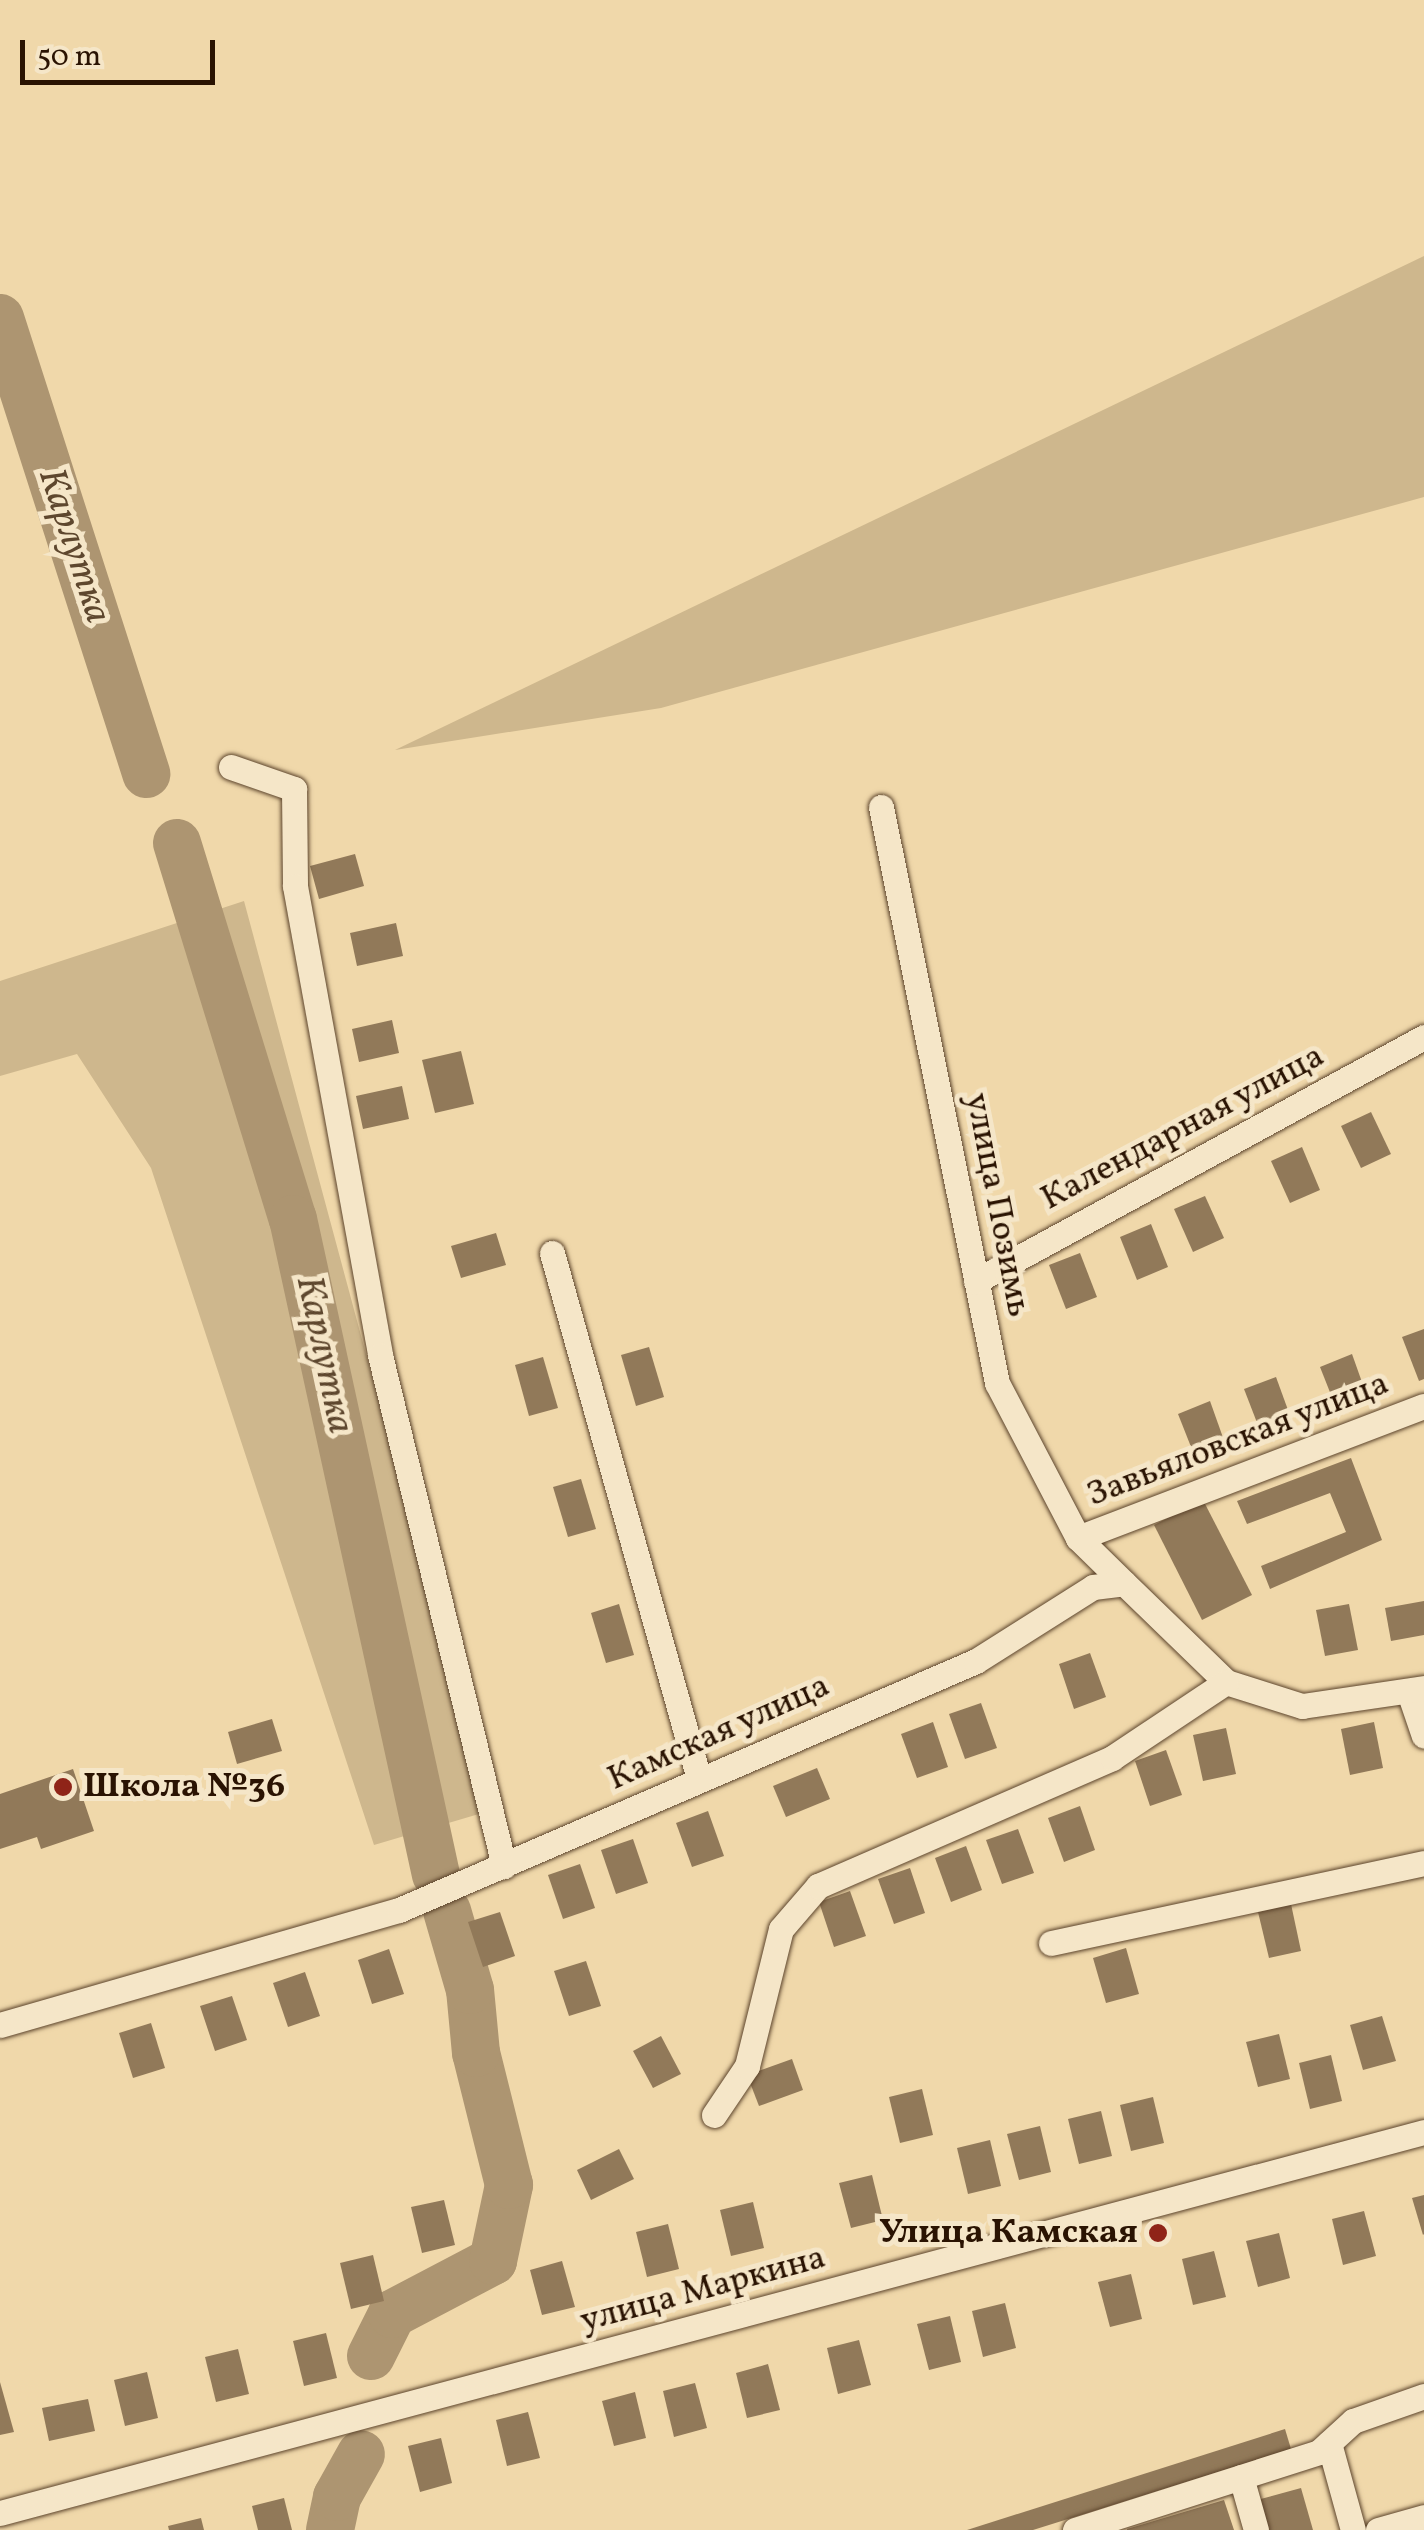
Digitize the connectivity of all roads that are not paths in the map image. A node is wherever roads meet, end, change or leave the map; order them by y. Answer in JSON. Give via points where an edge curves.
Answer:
{"nodes":[{"id":1,"x":230,"y":767,"type":"dead end"},
{"id":2,"x":881,"y":807,"type":"dead end"},
{"id":3,"x":1424,"y":1038,"type":"edge"},
{"id":4,"x":552,"y":1254,"type":"dead end"},
{"id":5,"x":976,"y":1280,"type":"junction"},
{"id":6,"x":1424,"y":1406,"type":"edge"},
{"id":7,"x":1078,"y":1538,"type":"junction"},
{"id":8,"x":1124,"y":1582,"type":"junction"},
{"id":9,"x":1226,"y":1682,"type":"junction"},
{"id":10,"x":1416,"y":1690,"type":"edge"},
{"id":11,"x":1424,"y":1736,"type":"edge"},
{"id":12,"x":699,"y":1779,"type":"junction"},
{"id":13,"x":1424,"y":1863,"type":"edge"},
{"id":14,"x":504,"y":1866,"type":"junction"},
{"id":15,"x":1051,"y":1943,"type":"dead end"},
{"id":16,"x":0,"y":2026,"type":"edge"},
{"id":17,"x":714,"y":2114,"type":"dead end"},
{"id":18,"x":1424,"y":2132,"type":"edge"},
{"id":19,"x":1424,"y":2396,"type":"edge"},
{"id":20,"x":1329,"y":2443,"type":"junction"},
{"id":21,"x":1241,"y":2477,"type":"junction"},
{"id":22,"x":0,"y":2513,"type":"edge"},
{"id":23,"x":1424,"y":2517,"type":"edge"},
{"id":24,"x":1075,"y":2530,"type":"edge"},
{"id":25,"x":1256,"y":2530,"type":"edge"},
{"id":26,"x":1354,"y":2530,"type":"edge"},
{"id":27,"x":1378,"y":2530,"type":"edge"}],
"edges":[{"from":1,"to":14,"type":"street","via":[[294,789],[295,886],[380,1355]]},
{"from":2,"to":5,"type":"street","name":"улица Позимь"},
{"from":3,"to":5,"type":"street","name":"Календарная улица"},
{"from":4,"to":12,"type":"street"},
{"from":5,"to":7,"type":"street","name":"улица Позимь","via":[[997,1383]]},
{"from":6,"to":7,"type":"street","name":"Завьяловская улица"},
{"from":7,"to":8,"type":"street","name":"улица Позимь"},
{"from":8,"to":9,"type":"street"},
{"from":8,"to":12,"type":"street","name":"Камская улица","via":[[1093,1588],[976,1661]]},
{"from":9,"to":10,"type":"street","via":[[1302,1706]]},
{"from":9,"to":17,"type":"street","via":[[1112,1758],[818,1886],[782,1928],[747,2066]]},
{"from":10,"to":11,"type":"street"},
{"from":12,"to":14,"type":"street","name":"Камская улица"},
{"from":13,"to":15,"type":"street"},
{"from":14,"to":16,"type":"street","name":"Камская улица","via":[[399,1910]]},
{"from":18,"to":22,"type":"street","name":"улица Маркина"},
{"from":19,"to":20,"type":"street","via":[[1353,2420]]},
{"from":20,"to":21,"type":"street"},
{"from":20,"to":26,"type":"street"},
{"from":21,"to":24,"type":"street"},
{"from":21,"to":25,"type":"street"},
{"from":23,"to":27,"type":"street"}]}
